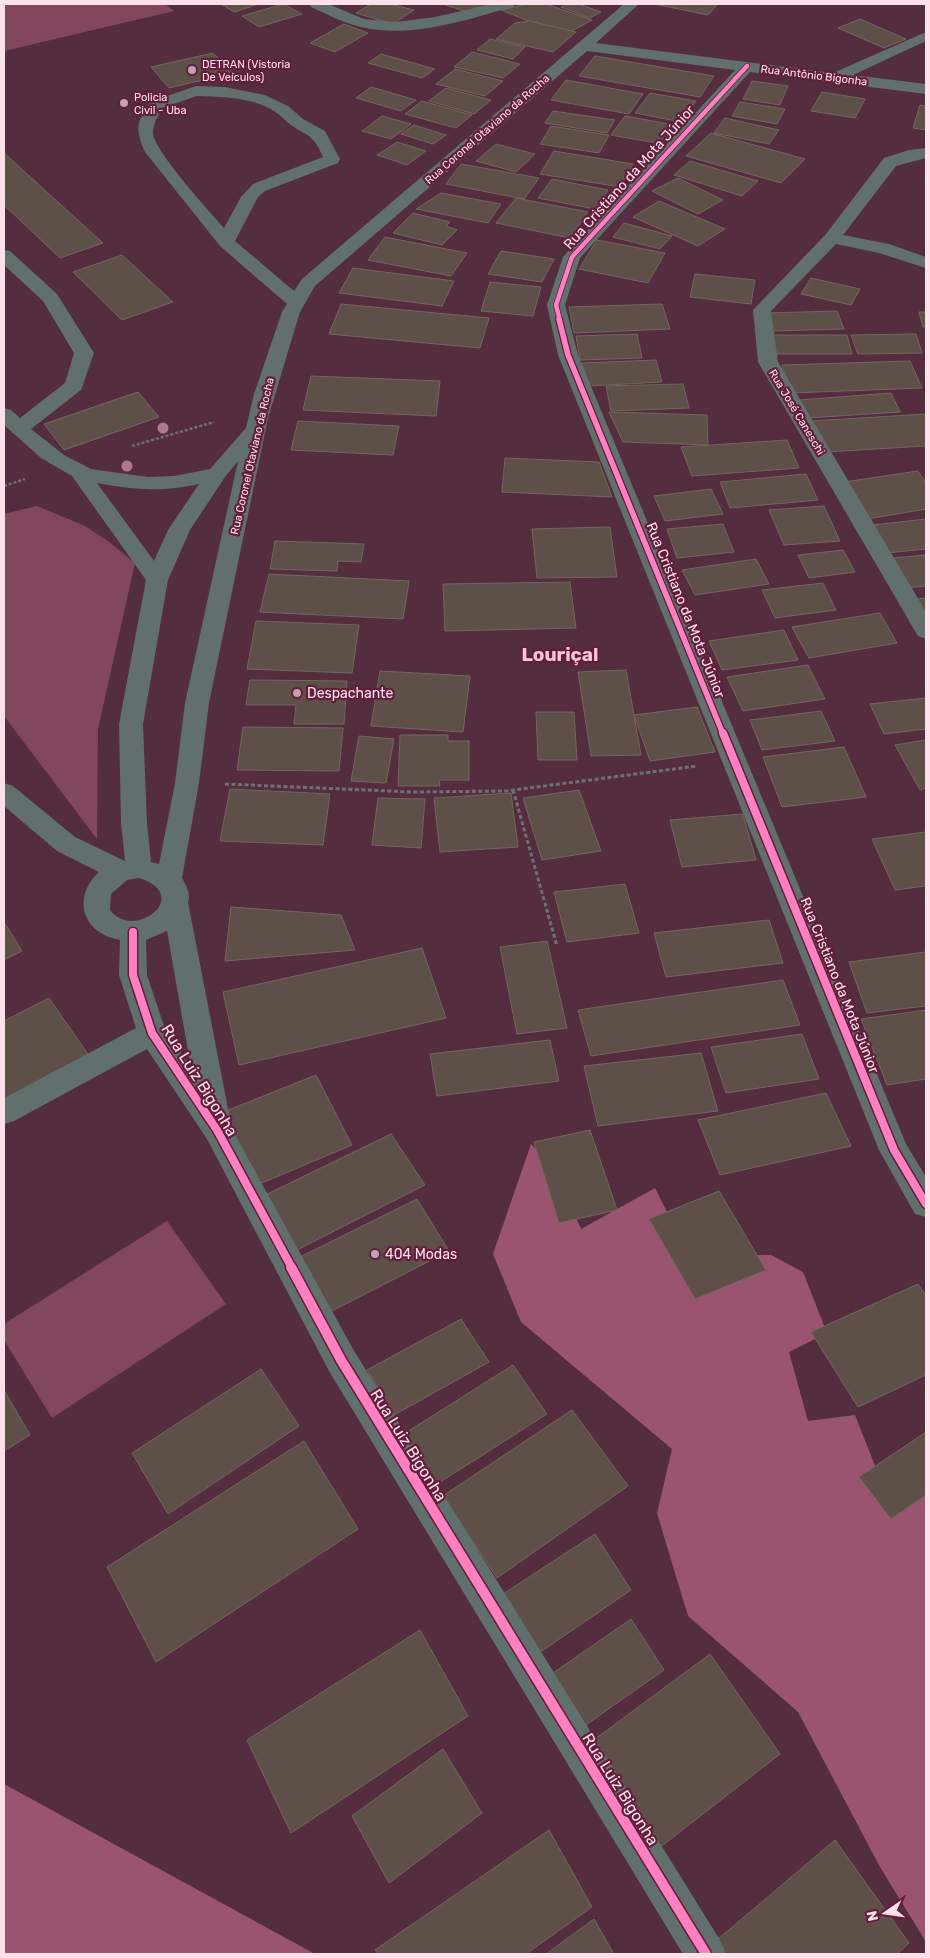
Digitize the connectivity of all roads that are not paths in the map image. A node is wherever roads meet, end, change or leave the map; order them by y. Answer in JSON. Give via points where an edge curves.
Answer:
{"nodes":[{"id":1,"x":316,"y":4,"type":"edge"},
{"id":2,"x":508,"y":4,"type":"edge"},
{"id":3,"x":632,"y":4,"type":"edge"},
{"id":4,"x":926,"y":36,"type":"edge"},
{"id":5,"x":584,"y":46,"type":"junction"},
{"id":6,"x":747,"y":66,"type":"junction"},
{"id":7,"x":836,"y":78,"type":"junction"},
{"id":8,"x":926,"y":89,"type":"edge"},
{"id":9,"x":926,"y":152,"type":"edge"},
{"id":10,"x":832,"y":238,"type":"junction"},
{"id":11,"x":226,"y":242,"type":"junction"},
{"id":12,"x":4,"y":255,"type":"edge"},
{"id":13,"x":926,"y":263,"type":"edge"},
{"id":14,"x":296,"y":302,"type":"junction"},
{"id":15,"x":4,"y":414,"type":"edge"},
{"id":16,"x":19,"y":429,"type":"junction"},
{"id":17,"x":256,"y":429,"type":"junction"},
{"id":18,"x":80,"y":473,"type":"junction"},
{"id":19,"x":217,"y":473,"type":"junction"},
{"id":20,"x":158,"y":580,"type":"junction"},
{"id":21,"x":926,"y":631,"type":"edge"},
{"id":22,"x":4,"y":792,"type":"edge"},
{"id":23,"x":66,"y":844,"type":"junction"},
{"id":24,"x":130,"y":870,"type":"junction"},
{"id":25,"x":172,"y":892,"type":"junction"},
{"id":26,"x":97,"y":894,"type":"junction"},
{"id":27,"x":133,"y":932,"type":"junction"},
{"id":28,"x":152,"y":1033,"type":"junction"},
{"id":29,"x":4,"y":1112,"type":"edge"},
{"id":30,"x":217,"y":1130,"type":"junction"},
{"id":31,"x":926,"y":1204,"type":"edge"},
{"id":32,"x":706,"y":1954,"type":"edge"}],
"edges":[{"from":1,"to":2,"type":"street","via":[[362,23],[396,26]]},
{"from":3,"to":5,"type":"street","name":"Rua Coronel Otaviano da Rocha"},
{"from":4,"to":7,"type":"street"},
{"from":5,"to":6,"type":"street","name":"Rua Antônio Bigonha"},
{"from":5,"to":14,"type":"street","name":"Rua Coronel Otaviano da Rocha","via":[[308,283]]},
{"from":6,"to":7,"type":"street","name":"Rua Antônio Bigonha"},
{"from":6,"to":31,"type":"street","name":"Rua Cristiano da Mota Júnior","via":[[572,257],[556,305],[568,355],[894,1150]]},
{"from":7,"to":8,"type":"street","name":"Rua Antônio Bigonha"},
{"from":9,"to":10,"type":"street","name":"Rua José Caneschi","via":[[890,162]]},
{"from":10,"to":13,"type":"street","via":[[883,248]]},
{"from":10,"to":21,"type":"street","name":"Rua José Caneschi","via":[[762,310],[768,362]]},
{"from":11,"to":11,"type":"street","via":[[153,152],[145,134],[148,119],[156,105],[196,91],[259,98],[282,109],[319,134],[332,159],[320,167],[273,181],[252,193]]},
{"from":11,"to":14,"type":"street"},
{"from":12,"to":16,"type":"street","via":[[50,298],[84,353],[74,386]]},
{"from":14,"to":17,"type":"street","name":"Rua Coronel Otaviano da Rocha","via":[[264,394]]},
{"from":15,"to":16,"type":"street"},
{"from":16,"to":18,"type":"street","via":[[42,450]]},
{"from":17,"to":19,"type":"street"},
{"from":17,"to":25,"type":"street","name":"Rua Coronel Otaviano da Rocha","via":[[197,703]]},
{"from":18,"to":19,"type":"street","via":[[132,484],[162,484],[190,482]]},
{"from":18,"to":20,"type":"street"},
{"from":19,"to":20,"type":"street","via":[[179,530]]},
{"from":20,"to":24,"type":"street","via":[[131,724],[134,823]]},
{"from":22,"to":23,"type":"street"},
{"from":23,"to":24,"type":"street"},
{"from":23,"to":26,"type":"street"},
{"from":24,"to":25,"type":"street","via":[[156,871]]},
{"from":24,"to":26,"type":"street","via":[[106,881]]},
{"from":25,"to":27,"type":"street","via":[[166,918],[151,928]]},
{"from":25,"to":30,"type":"street","name":"Rua Luiz Bigonha"},
{"from":26,"to":27,"type":"street","via":[[95,908],[101,920],[115,929]]},
{"from":27,"to":28,"type":"street","name":"Rua Luiz Bigonha","via":[[133,975]]},
{"from":28,"to":29,"type":"street"},
{"from":28,"to":30,"type":"street","name":"Rua Luiz Bigonha"},
{"from":30,"to":32,"type":"street","name":"Rua Luiz Bigonha","via":[[341,1360]]}]}
